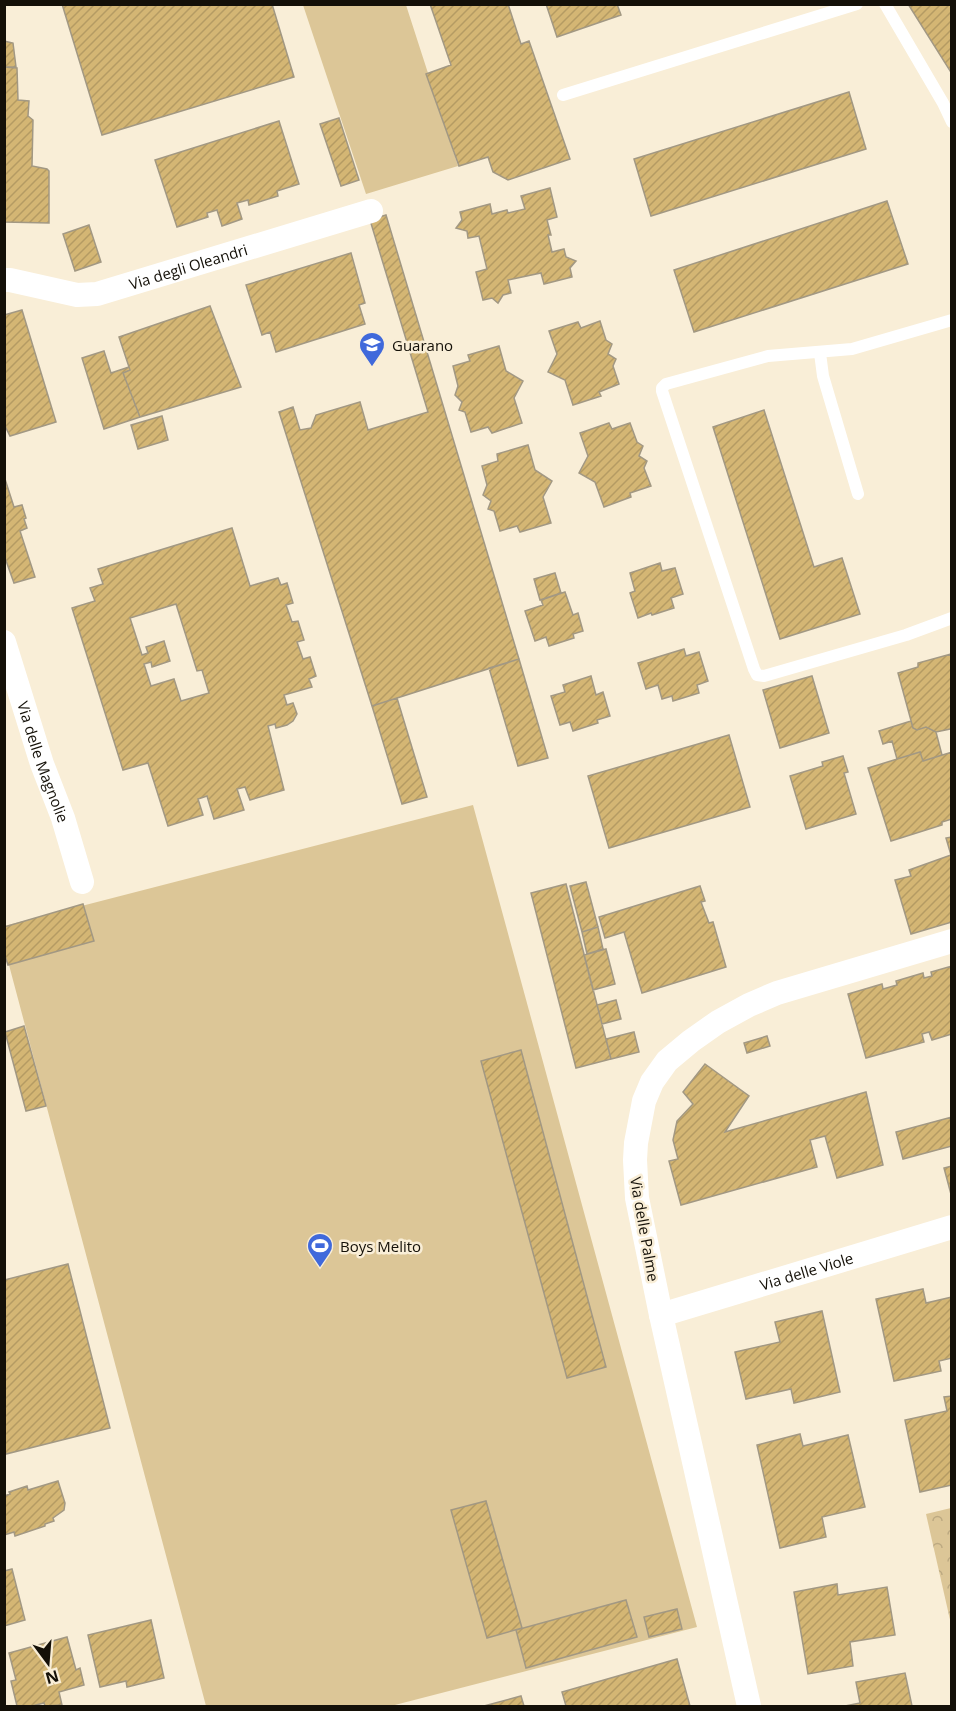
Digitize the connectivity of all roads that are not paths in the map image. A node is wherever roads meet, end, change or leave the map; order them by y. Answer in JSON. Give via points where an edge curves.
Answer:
{"nodes":[{"id":1,"x":857,"y":4,"type":"edge"},
{"id":2,"x":885,"y":4,"type":"edge"},
{"id":3,"x":563,"y":95,"type":"dead end"},
{"id":4,"x":951,"y":122,"type":"edge"},
{"id":5,"x":371,"y":211,"type":"dead end"},
{"id":6,"x":4,"y":280,"type":"edge"},
{"id":7,"x":951,"y":320,"type":"edge"},
{"id":8,"x":820,"y":353,"type":"junction"},
{"id":9,"x":858,"y":494,"type":"dead end"},
{"id":10,"x":951,"y":618,"type":"edge"},
{"id":11,"x":4,"y":642,"type":"edge"},
{"id":12,"x":82,"y":882,"type":"dead end"},
{"id":13,"x":951,"y":941,"type":"edge"},
{"id":14,"x":951,"y":1227,"type":"edge"},
{"id":15,"x":661,"y":1314,"type":"junction"},
{"id":16,"x":749,"y":1707,"type":"edge"}],
"edges":[{"from":1,"to":3,"type":"lane"},
{"from":2,"to":4,"type":"lane"},
{"from":5,"to":6,"type":"street","name":"Via degli Oleandri","via":[[97,294],[77,295]]},
{"from":7,"to":8,"type":"lane","via":[[852,350]]},
{"from":8,"to":9,"type":"lane","via":[[823,376]]},
{"from":8,"to":10,"type":"lane","via":[[768,356],[662,388],[754,669],[757,675],[764,676]]},
{"from":11,"to":12,"type":"street","name":"Via delle Magnolie"},
{"from":13,"to":15,"type":"street","name":"Via delle Palme","via":[[777,993],[718,1022],[667,1061],[644,1101],[635,1160],[638,1198]]},
{"from":14,"to":15,"type":"street","name":"Via delle Viole"},
{"from":15,"to":16,"type":"street","name":"Via delle Palme"}]}
